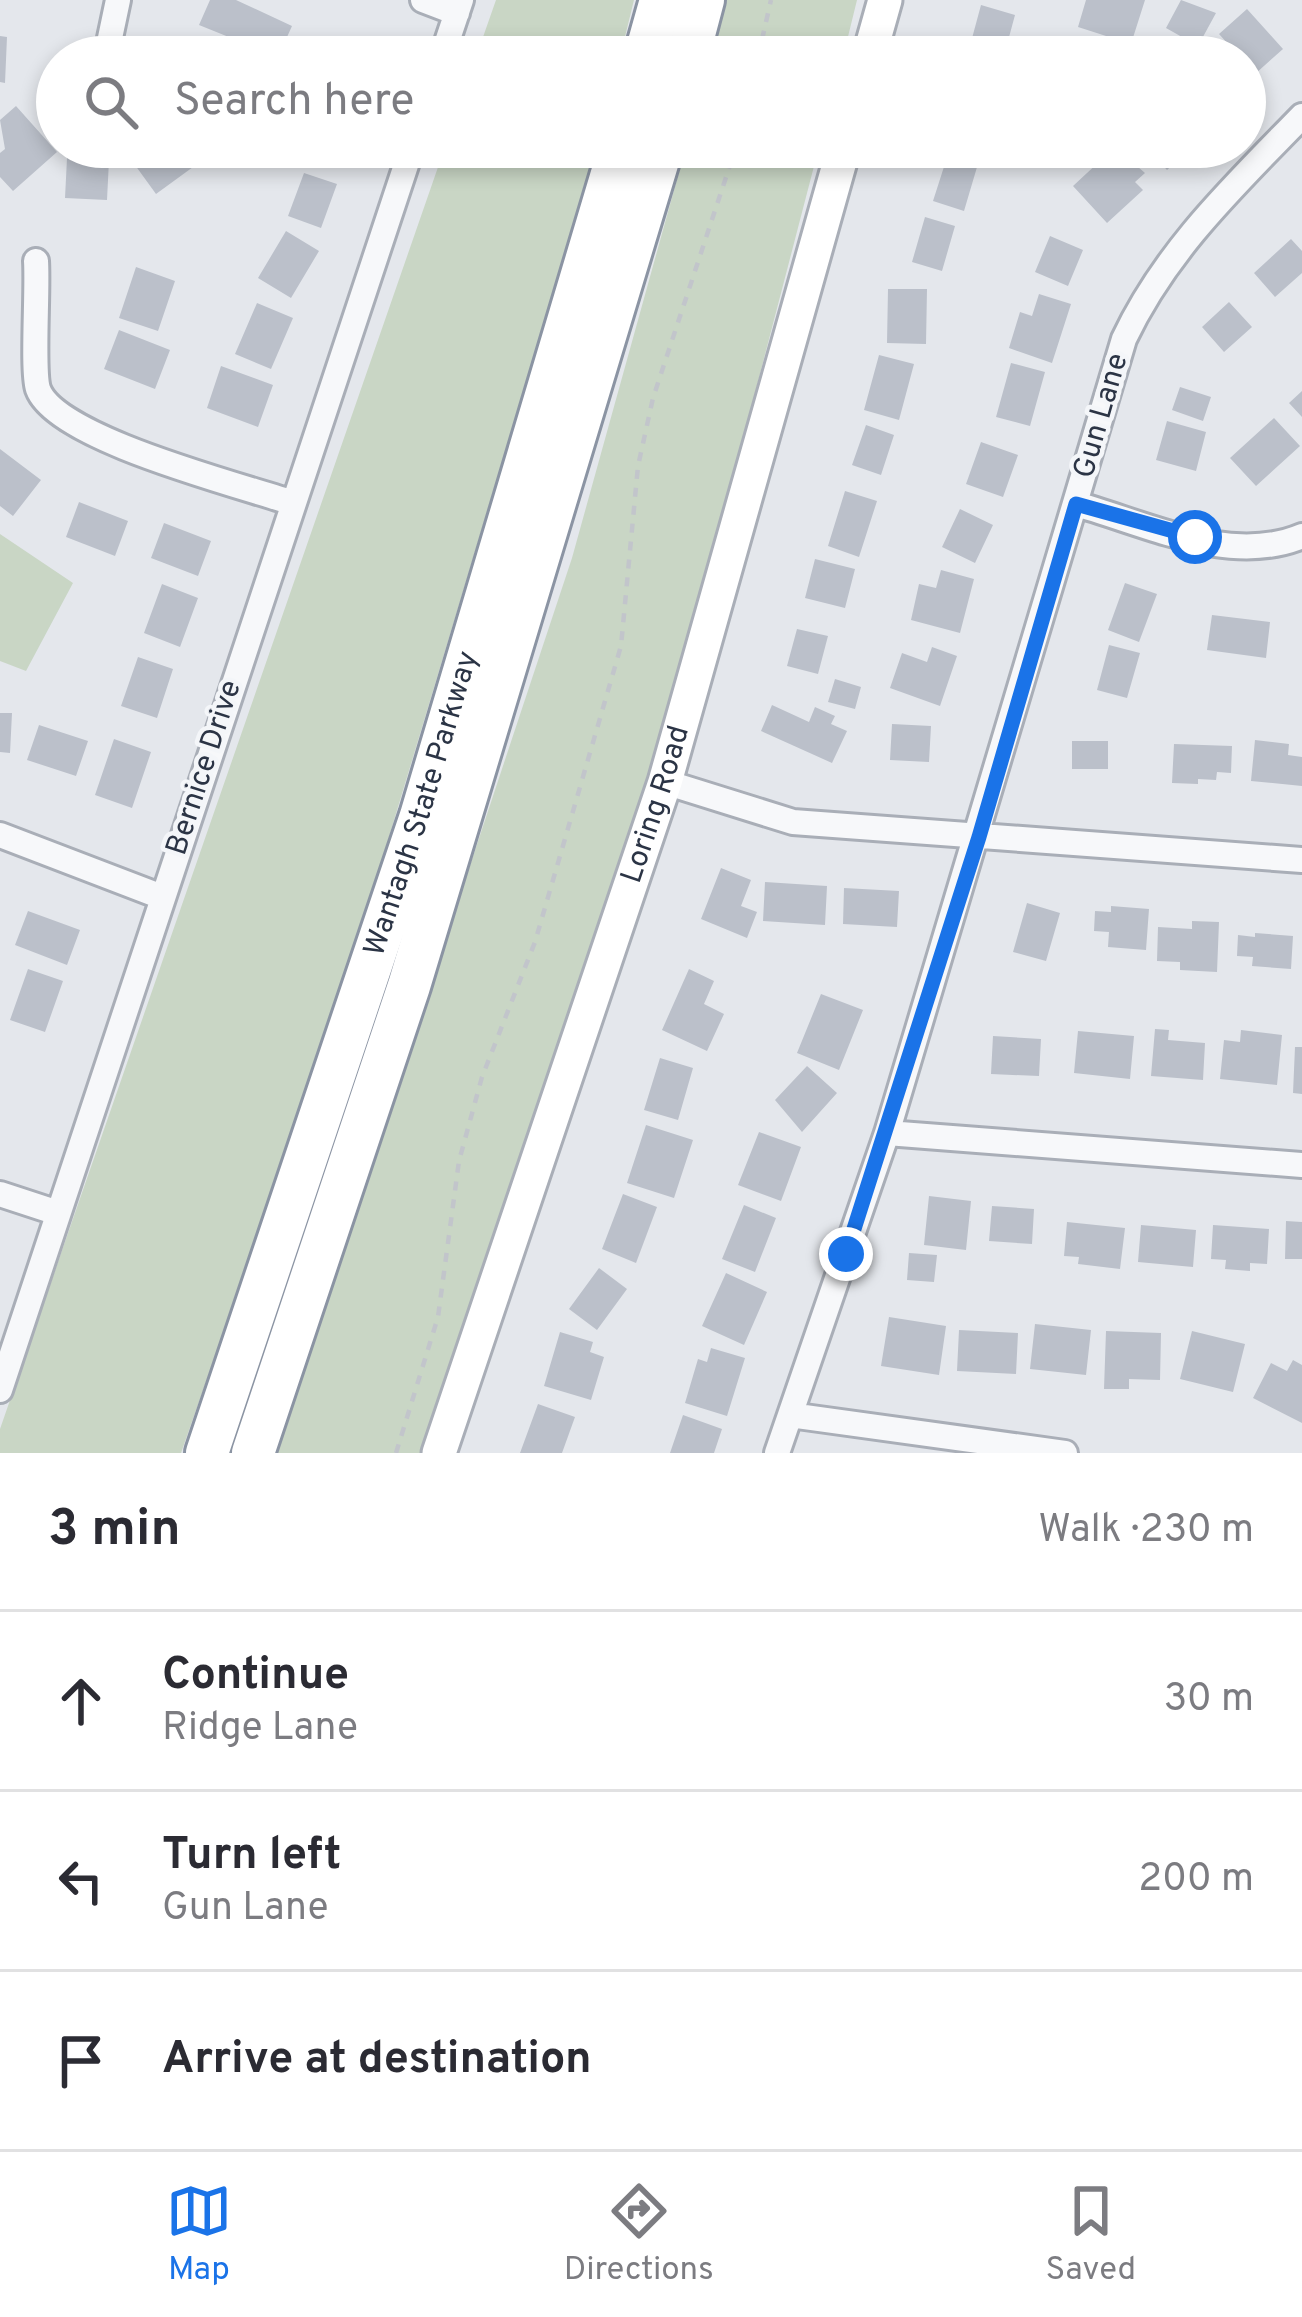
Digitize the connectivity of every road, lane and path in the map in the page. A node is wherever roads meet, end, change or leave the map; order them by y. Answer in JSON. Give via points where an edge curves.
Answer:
{"nodes":[{"id":1,"x":118,"y":0,"type":"edge"},
{"id":2,"x":423,"y":0,"type":"edge"},
{"id":3,"x":661,"y":0,"type":"edge"},
{"id":4,"x":704,"y":0,"type":"edge"},
{"id":5,"x":771,"y":0,"type":"edge"},
{"id":6,"x":885,"y":0,"type":"edge"},
{"id":7,"x":459,"y":6,"type":"edge"},
{"id":8,"x":110,"y":36,"type":"edge"},
{"id":9,"x":449,"y":36,"type":"edge"},
{"id":10,"x":651,"y":36,"type":"edge"},
{"id":11,"x":694,"y":36,"type":"edge"},
{"id":12,"x":763,"y":36,"type":"edge"},
{"id":13,"x":875,"y":36,"type":"edge"},
{"id":14,"x":1302,"y":116,"type":"edge"},
{"id":15,"x":1266,"y":154,"type":"edge"},
{"id":16,"x":405,"y":168,"type":"edge"},
{"id":17,"x":614,"y":168,"type":"edge"},
{"id":18,"x":656,"y":168,"type":"edge"},
{"id":19,"x":729,"y":168,"type":"edge"},
{"id":20,"x":838,"y":168,"type":"edge"},
{"id":21,"x":1253,"y":168,"type":"edge"},
{"id":22,"x":36,"y":261,"type":"dead end"},
{"id":23,"x":293,"y":502,"type":"junction"},
{"id":24,"x":1076,"y":504,"type":"junction"},
{"id":25,"x":1302,"y":536,"type":"edge"},
{"id":26,"x":665,"y":782,"type":"junction"},
{"id":27,"x":0,"y":835,"type":"edge"},
{"id":28,"x":979,"y":837,"type":"junction"},
{"id":29,"x":1302,"y":860,"type":"edge"},
{"id":30,"x":163,"y":897,"type":"junction"},
{"id":31,"x":887,"y":1133,"type":"junction"},
{"id":32,"x":1302,"y":1165,"type":"edge"},
{"id":33,"x":0,"y":1194,"type":"edge"},
{"id":34,"x":58,"y":1213,"type":"junction"},
{"id":35,"x":0,"y":1390,"type":"edge"},
{"id":36,"x":790,"y":1415,"type":"junction"},
{"id":37,"x":207,"y":1453,"type":"edge"},
{"id":38,"x":253,"y":1453,"type":"edge"},
{"id":39,"x":396,"y":1453,"type":"edge"},
{"id":40,"x":439,"y":1453,"type":"edge"},
{"id":41,"x":777,"y":1453,"type":"edge"},
{"id":42,"x":1065,"y":1453,"type":"edge"}],
"edges":[{"from":1,"to":8,"type":"street"},
{"from":2,"to":7,"type":"street"},
{"from":3,"to":10,"type":"highway"},
{"from":4,"to":11,"type":"highway"},
{"from":5,"to":12,"type":"path"},
{"from":6,"to":13,"type":"street"},
{"from":7,"to":9,"type":"street"},
{"from":14,"to":15,"type":"street","name":"Gun Lane"},
{"from":16,"to":23,"type":"street","name":"Bernice Drive"},
{"from":17,"to":37,"type":"highway","name":"Wantagh State Parkway","via":[[421,816]]},
{"from":18,"to":38,"type":"highway","name":"Wantagh State Parkway","via":[[409,986]]},
{"from":19,"to":39,"type":"path","via":[[653,398],[638,466],[621,646],[536,942],[482,1077],[459,1161],[438,1317]]},
{"from":20,"to":26,"type":"street","name":"Loring Road"},
{"from":21,"to":24,"type":"street","name":"Gun Lane","via":[[1148,289],[1124,340]]},
{"from":22,"to":23,"type":"street","via":[[35,377],[56,416]]},
{"from":23,"to":30,"type":"street","name":"Bernice Drive"},
{"from":24,"to":25,"type":"street","via":[[1234,548],[1276,547]]},
{"from":24,"to":28,"type":"street","name":"Gun Lane"},
{"from":26,"to":28,"type":"street","via":[[794,822]]},
{"from":26,"to":40,"type":"street","name":"Loring Road"},
{"from":27,"to":30,"type":"street"},
{"from":28,"to":29,"type":"street"},
{"from":28,"to":31,"type":"street","name":"Gun Lane"},
{"from":30,"to":34,"type":"street","name":"Bernice Drive"},
{"from":31,"to":32,"type":"street"},
{"from":31,"to":36,"type":"street","name":"Gun Lane"},
{"from":33,"to":34,"type":"street"},
{"from":34,"to":35,"type":"street","name":"Bernice Drive"},
{"from":36,"to":41,"type":"street","name":"Gun Lane"},
{"from":36,"to":42,"type":"street"}]}
